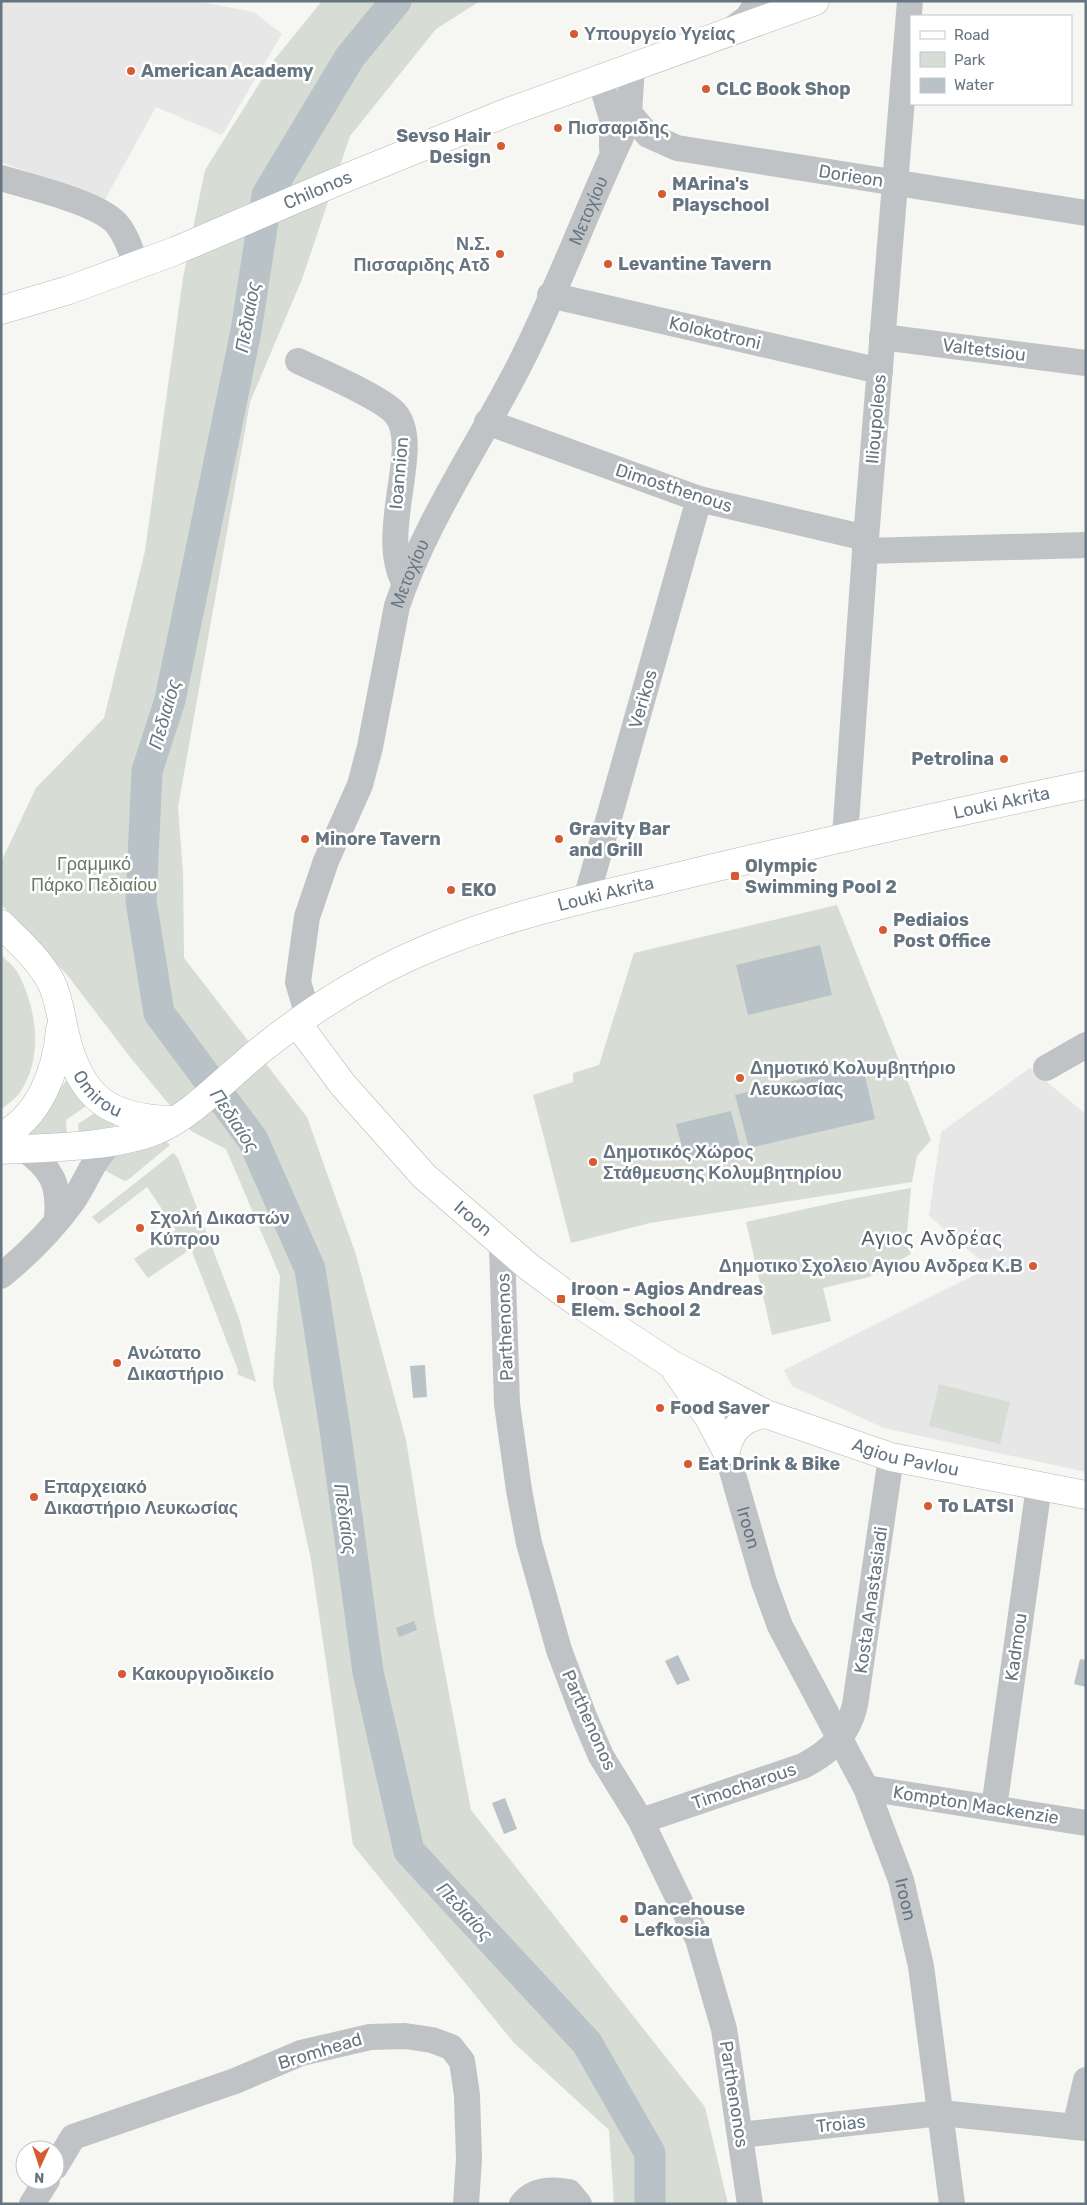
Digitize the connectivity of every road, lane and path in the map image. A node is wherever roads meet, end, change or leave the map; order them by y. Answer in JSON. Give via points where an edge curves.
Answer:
{"nodes":[{"id":1,"x":759,"y":1,"type":"edge"},
{"id":2,"x":910,"y":1,"type":"edge"},
{"id":3,"x":809,"y":2,"type":"edge"},
{"id":4,"x":727,"y":34,"type":"junction"},
{"id":5,"x":632,"y":67,"type":"junction"},
{"id":6,"x":600,"y":78,"type":"junction"},
{"id":7,"x":629,"y":113,"type":"junction"},
{"id":8,"x":612,"y":158,"type":"junction"},
{"id":9,"x":1,"y":178,"type":"edge"},
{"id":10,"x":895,"y":184,"type":"junction"},
{"id":11,"x":1086,"y":213,"type":"edge"},
{"id":12,"x":136,"y":264,"type":"junction"},
{"id":13,"x":550,"y":295,"type":"junction"},
{"id":14,"x":1,"y":310,"type":"edge"},
{"id":15,"x":882,"y":337,"type":"junction"},
{"id":16,"x":298,"y":361,"type":"dead end"},
{"id":17,"x":1086,"y":363,"type":"edge"},
{"id":18,"x":880,"y":371,"type":"junction"},
{"id":19,"x":487,"y":422,"type":"junction"},
{"id":20,"x":699,"y":499,"type":"junction"},
{"id":21,"x":865,"y":545,"type":"junction"},
{"id":22,"x":1086,"y":545,"type":"edge"},
{"id":23,"x":405,"y":584,"type":"junction"},
{"id":24,"x":1086,"y":785,"type":"edge"},
{"id":25,"x":845,"y":837,"type":"junction"},
{"id":26,"x":586,"y":899,"type":"junction"},
{"id":27,"x":1,"y":924,"type":"edge"},
{"id":28,"x":61,"y":1017,"type":"junction"},
{"id":29,"x":303,"y":1019,"type":"junction"},
{"id":30,"x":1086,"y":1045,"type":"edge"},
{"id":31,"x":1046,"y":1068,"type":"dead end"},
{"id":32,"x":178,"y":1119,"type":"junction"},
{"id":33,"x":113,"y":1140,"type":"junction"},
{"id":34,"x":9,"y":1145,"type":"edge"},
{"id":35,"x":57,"y":1219,"type":"junction"},
{"id":36,"x":502,"y":1246,"type":"junction"},
{"id":37,"x":1,"y":1276,"type":"edge"},
{"id":38,"x":671,"y":1364,"type":"junction"},
{"id":39,"x":732,"y":1398,"type":"junction"},
{"id":40,"x":766,"y":1414,"type":"junction"},
{"id":41,"x":726,"y":1450,"type":"junction"},
{"id":42,"x":891,"y":1457,"type":"junction"},
{"id":43,"x":1039,"y":1486,"type":"junction"},
{"id":44,"x":1086,"y":1494,"type":"edge"},
{"id":45,"x":840,"y":1739,"type":"junction"},
{"id":46,"x":866,"y":1788,"type":"junction"},
{"id":47,"x":994,"y":1808,"type":"junction"},
{"id":48,"x":641,"y":1821,"type":"junction"},
{"id":49,"x":1086,"y":1823,"type":"edge"},
{"id":50,"x":1086,"y":2080,"type":"edge"},
{"id":51,"x":941,"y":2113,"type":"junction"},
{"id":52,"x":1081,"y":2128,"type":"edge"},
{"id":53,"x":740,"y":2135,"type":"junction"},
{"id":54,"x":65,"y":2150,"type":"edge"},
{"id":55,"x":41,"y":2190,"type":"edge"},
{"id":56,"x":32,"y":2204,"type":"edge"},
{"id":57,"x":466,"y":2204,"type":"edge"},
{"id":58,"x":522,"y":2204,"type":"edge"},
{"id":59,"x":579,"y":2204,"type":"edge"},
{"id":60,"x":750,"y":2204,"type":"edge"},
{"id":61,"x":952,"y":2204,"type":"edge"}],
"edges":[{"from":1,"to":4,"type":"street","via":[[746,18]]},
{"from":2,"to":10,"type":"street","name":"Ilioupoleos"},
{"from":3,"to":4,"type":"main road"},
{"from":4,"to":5,"type":"main road"},
{"from":5,"to":6,"type":"main road","name":"Chilonos"},
{"from":5,"to":7,"type":"street","name":"Μετοχίου"},
{"from":6,"to":8,"type":"street","name":"Μετοχίου","via":[[612,119]]},
{"from":6,"to":12,"type":"main road","name":"Chilonos"},
{"from":7,"to":8,"type":"street","name":"Μετοχίου"},
{"from":7,"to":10,"type":"street","name":"Dorieon","via":[[648,135],[677,148]]},
{"from":8,"to":13,"type":"street","name":"Μετοχίου"},
{"from":9,"to":12,"type":"street","via":[[89,206],[104,214],[121,230]]},
{"from":10,"to":11,"type":"street","name":"Dorieon"},
{"from":10,"to":15,"type":"street","name":"Ilioupoleos"},
{"from":12,"to":14,"type":"main road","name":"Chilonos","via":[[69,290]]},
{"from":13,"to":18,"type":"street","name":"Kolokotroni"},
{"from":13,"to":19,"type":"street","name":"Μετοχίου","via":[[521,362]]},
{"from":15,"to":17,"type":"street","name":"Valtetsiou"},
{"from":15,"to":18,"type":"street","name":"Ilioupoleos"},
{"from":16,"to":23,"type":"street","name":"Ioannion","via":[[385,405],[400,421],[405,444],[394,546],[398,572]]},
{"from":18,"to":21,"type":"street","name":"Ilioupoleos"},
{"from":19,"to":20,"type":"street","name":"Dimosthenous"},
{"from":19,"to":23,"type":"street","name":"Μετοχίου"},
{"from":20,"to":21,"type":"street","name":"Dimosthenous"},
{"from":20,"to":26,"type":"street","name":"Verikos"},
{"from":21,"to":22,"type":"street","name":"Dimosthenous"},
{"from":21,"to":25,"type":"street","name":"Ilioupoleos"},
{"from":23,"to":29,"type":"street","name":"Μετοχίου","via":[[360,785],[326,861],[307,917],[298,982]]},
{"from":24,"to":25,"type":"main road","name":"Louki Akrita"},
{"from":25,"to":26,"type":"main road","name":"Louki Akrita"},
{"from":26,"to":29,"type":"main road","name":"Louki Akrita","via":[[501,922],[438,944],[371,976]]},
{"from":27,"to":28,"type":"main road","name":"Omirou","via":[[27,949],[46,975]]},
{"from":28,"to":32,"type":"main road","name":"Omirou","via":[[74,1065],[81,1078],[109,1107],[130,1116]]},
{"from":28,"to":34,"type":"main road","name":"Omirou","via":[[56,1060],[46,1088],[20,1122]]},
{"from":29,"to":32,"type":"main road","name":"Louki Akrita"},
{"from":29,"to":36,"type":"main road","name":"Iroon","via":[[342,1085],[383,1134]]},
{"from":30,"to":31,"type":"street"},
{"from":32,"to":33,"type":"main road","name":"Louki Akrita","via":[[155,1132]]},
{"from":33,"to":34,"type":"main road","name":"Louki Akrita"},
{"from":33,"to":35,"type":"street","via":[[100,1154],[78,1194]]},
{"from":34,"to":35,"type":"street","via":[[41,1162],[54,1179]]},
{"from":35,"to":37,"type":"street","via":[[37,1245]]},
{"from":36,"to":38,"type":"main road","name":"Iroon","via":[[578,1303]]},
{"from":36,"to":48,"type":"street","name":"Parthenonos","via":[[507,1404],[529,1543],[559,1650],[585,1720],[601,1756]]},
{"from":38,"to":39,"type":"main road","name":"Iroon"},
{"from":38,"to":41,"type":"main road","via":[[699,1403]]},
{"from":39,"to":40,"type":"main road","name":"Agiou Pavlou"},
{"from":39,"to":41,"type":"street","name":"Iroon","via":[[724,1425]]},
{"from":40,"to":41,"type":"main road","via":[[739,1424]]},
{"from":40,"to":42,"type":"main road","name":"Agiou Pavlou"},
{"from":41,"to":45,"type":"street","name":"Iroon","via":[[780,1626]]},
{"from":42,"to":43,"type":"main road","name":"Agiou Pavlou"},
{"from":42,"to":45,"type":"street","name":"Kosta Anastasiadi","via":[[856,1705]]},
{"from":43,"to":44,"type":"main road","name":"Agiou Pavlou"},
{"from":43,"to":47,"type":"street","name":"Kadmou"},
{"from":45,"to":46,"type":"street","name":"Iroon"},
{"from":45,"to":48,"type":"street","name":"Timocharous","via":[[821,1756],[803,1766]]},
{"from":46,"to":47,"type":"street","name":"Kompton Mackenzie"},
{"from":46,"to":51,"type":"street","name":"Iroon","via":[[889,1841],[910,1910]]},
{"from":47,"to":49,"type":"street","name":"Kompton Mackenzie"},
{"from":48,"to":53,"type":"street","name":"Parthenonos","via":[[698,1939],[724,2029]]},
{"from":50,"to":52,"type":"street"},
{"from":51,"to":52,"type":"street","name":"Troias"},
{"from":51,"to":53,"type":"street","name":"Troias"},
{"from":51,"to":61,"type":"street","name":"Iroon"},
{"from":53,"to":60,"type":"street","name":"Parthenonos"},
{"from":54,"to":57,"type":"street","name":"Bromhead","via":[[73,2137],[235,2081],[301,2053],[370,2036],[405,2036],[451,2047],[462,2061],[467,2095],[469,2159]]},
{"from":55,"to":56,"type":"street"},
{"from":58,"to":59,"type":"street","via":[[528,2197],[549,2189],[568,2192]]}]}
